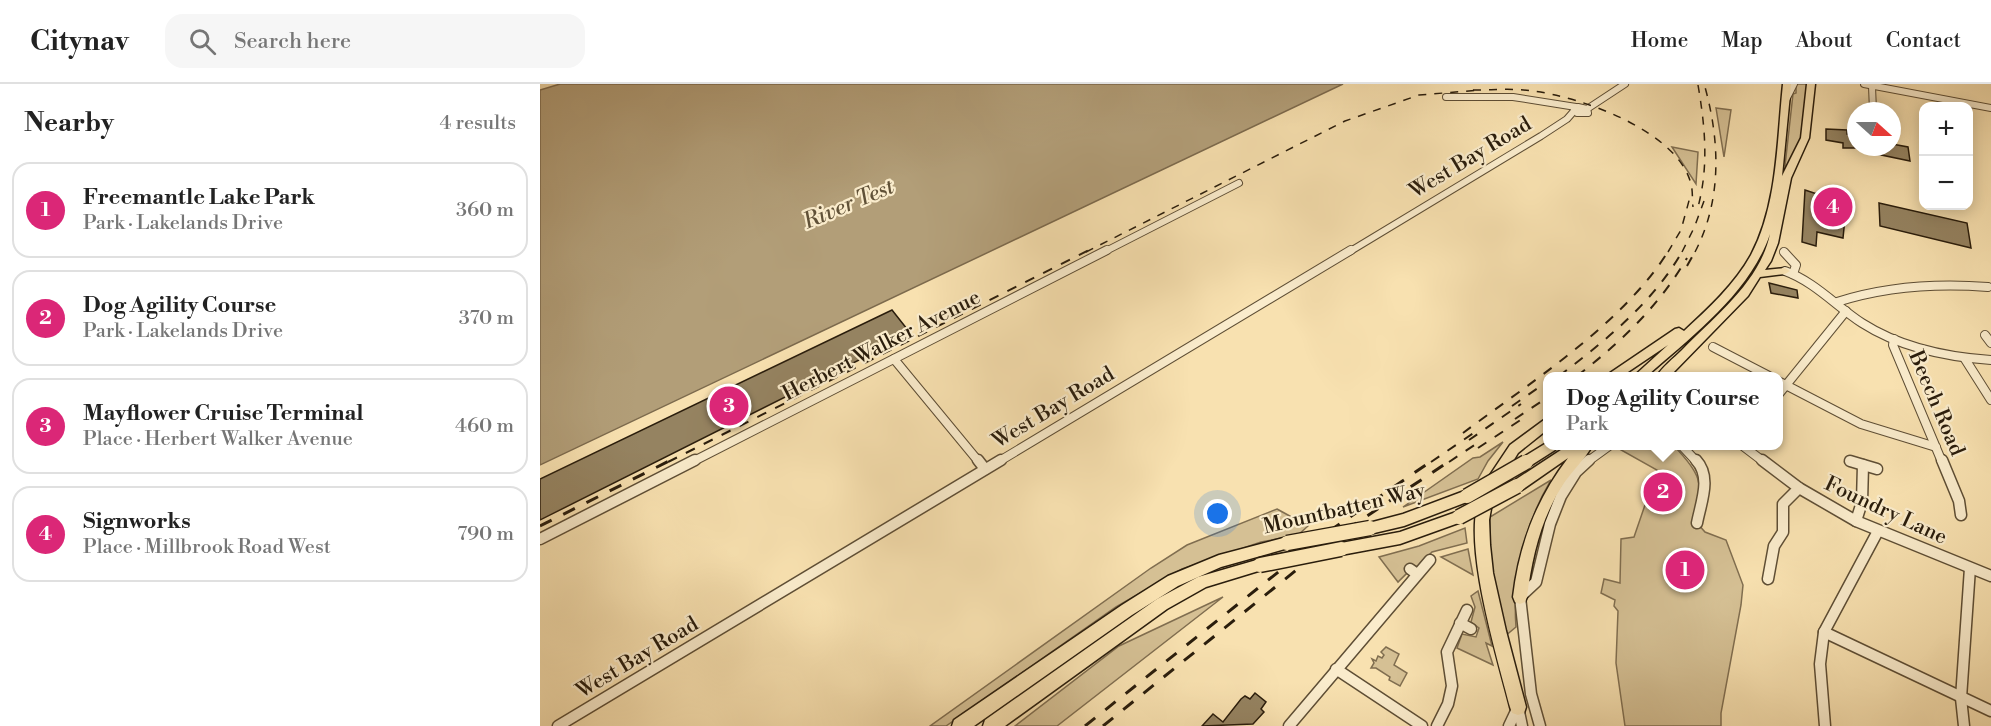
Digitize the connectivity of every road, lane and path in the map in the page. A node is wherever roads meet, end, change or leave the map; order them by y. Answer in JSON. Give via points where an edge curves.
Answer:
{"nodes":[{"id":1,"x":1625,"y":84,"type":"edge"},
{"id":2,"x":1787,"y":84,"type":"edge"},
{"id":3,"x":1794,"y":84,"type":"edge"},
{"id":4,"x":1811,"y":84,"type":"edge"},
{"id":5,"x":1866,"y":84,"type":"edge"},
{"id":6,"x":1892,"y":87,"type":"edge"},
{"id":7,"x":1446,"y":97,"type":"dead end"},
{"id":8,"x":1934,"y":97,"type":"junction"},
{"id":9,"x":1871,"y":102,"type":"edge"},
{"id":10,"x":1935,"y":102,"type":"edge"},
{"id":11,"x":1785,"y":103,"type":"junction"},
{"id":12,"x":1991,"y":108,"type":"edge"},
{"id":13,"x":1587,"y":109,"type":"junction"},
{"id":14,"x":1575,"y":110,"type":"junction"},
{"id":15,"x":1581,"y":115,"type":"junction"},
{"id":16,"x":1567,"y":119,"type":"junction"},
{"id":17,"x":1239,"y":183,"type":"dead end"},
{"id":18,"x":1784,"y":252,"type":"dead end"},
{"id":19,"x":1768,"y":256,"type":"junction"},
{"id":20,"x":1789,"y":273,"type":"junction"},
{"id":21,"x":1759,"y":274,"type":"junction"},
{"id":22,"x":1988,"y":287,"type":"dead end"},
{"id":23,"x":1837,"y":302,"type":"junction"},
{"id":24,"x":1846,"y":311,"type":"junction"},
{"id":25,"x":1703,"y":317,"type":"junction"},
{"id":26,"x":1985,"y":335,"type":"dead end"},
{"id":27,"x":1894,"y":339,"type":"junction"},
{"id":28,"x":1991,"y":343,"type":"edge"},
{"id":29,"x":1713,"y":347,"type":"dead end"},
{"id":30,"x":894,"y":359,"type":"junction"},
{"id":31,"x":1965,"y":359,"type":"junction"},
{"id":32,"x":1991,"y":360,"type":"edge"},
{"id":33,"x":1620,"y":372,"type":"edge"},
{"id":34,"x":1645,"y":372,"type":"edge"},
{"id":35,"x":1668,"y":372,"type":"edge"},
{"id":36,"x":1761,"y":372,"type":"edge"},
{"id":37,"x":1783,"y":383,"type":"edge"},
{"id":38,"x":1783,"y":385,"type":"edge"},
{"id":39,"x":1991,"y":400,"type":"edge"},
{"id":40,"x":1543,"y":425,"type":"edge"},
{"id":41,"x":1936,"y":447,"type":"junction"},
{"id":42,"x":1545,"y":450,"type":"edge"},
{"id":43,"x":1569,"y":450,"type":"edge"},
{"id":44,"x":1582,"y":450,"type":"edge"},
{"id":45,"x":1604,"y":450,"type":"edge"},
{"id":46,"x":1686,"y":450,"type":"edge"},
{"id":47,"x":1748,"y":450,"type":"edge"},
{"id":48,"x":1850,"y":460,"type":"dead end"},
{"id":49,"x":1863,"y":465,"type":"junction"},
{"id":50,"x":985,"y":469,"type":"junction"},
{"id":51,"x":1877,"y":469,"type":"dead end"},
{"id":52,"x":1799,"y":488,"type":"junction"},
{"id":53,"x":1961,"y":515,"type":"dead end"},
{"id":54,"x":1856,"y":521,"type":"junction"},
{"id":55,"x":1697,"y":523,"type":"dead end"},
{"id":56,"x":1878,"y":531,"type":"junction"},
{"id":57,"x":540,"y":539,"type":"edge"},
{"id":58,"x":1430,"y":560,"type":"dead end"},
{"id":59,"x":1970,"y":568,"type":"junction"},
{"id":60,"x":1991,"y":576,"type":"edge"},
{"id":61,"x":1768,"y":579,"type":"dead end"},
{"id":62,"x":1520,"y":597,"type":"junction"},
{"id":63,"x":1467,"y":610,"type":"dead end"},
{"id":64,"x":1460,"y":623,"type":"junction"},
{"id":65,"x":1471,"y":629,"type":"dead end"},
{"id":66,"x":1824,"y":632,"type":"junction"},
{"id":67,"x":1336,"y":669,"type":"junction"},
{"id":68,"x":1961,"y":698,"type":"junction"},
{"id":69,"x":1518,"y":707,"type":"junction"},
{"id":70,"x":1991,"y":711,"type":"edge"},
{"id":71,"x":1534,"y":713,"type":"junction"},
{"id":72,"x":558,"y":726,"type":"edge"},
{"id":73,"x":960,"y":726,"type":"edge"},
{"id":74,"x":991,"y":726,"type":"edge"},
{"id":75,"x":1289,"y":726,"type":"edge"},
{"id":76,"x":1422,"y":726,"type":"edge"},
{"id":77,"x":1437,"y":726,"type":"edge"},
{"id":78,"x":1509,"y":726,"type":"edge"},
{"id":79,"x":1522,"y":726,"type":"edge"},
{"id":80,"x":1531,"y":726,"type":"edge"},
{"id":81,"x":1540,"y":726,"type":"edge"},
{"id":82,"x":1825,"y":726,"type":"edge"},
{"id":83,"x":1964,"y":726,"type":"edge"}],
"edges":[{"from":1,"to":13,"type":"street"},
{"from":2,"to":11,"type":"highway"},
{"from":3,"to":11,"type":"street"},
{"from":4,"to":19,"type":"highway","via":[[1805,138],[1786,178]]},
{"from":5,"to":6,"type":"street"},
{"from":5,"to":9,"type":"street"},
{"from":6,"to":8,"type":"street"},
{"from":7,"to":14,"type":"street","via":[[1513,97]]},
{"from":8,"to":10,"type":"street"},
{"from":8,"to":12,"type":"street"},
{"from":11,"to":25,"type":"highway","via":[[1779,172],[1763,238],[1754,259],[1734,286]]},
{"from":13,"to":14,"type":"street"},
{"from":13,"to":15,"type":"street","via":[[1588,113]]},
{"from":14,"to":15,"type":"street"},
{"from":14,"to":16,"type":"street","name":"West Bay Road"},
{"from":15,"to":16,"type":"street","name":"West Bay Road"},
{"from":16,"to":50,"type":"street","name":"West Bay Road"},
{"from":17,"to":30,"type":"street","name":"Herbert Walker Avenue"},
{"from":18,"to":20,"type":"street","via":[[1796,265]]},
{"from":19,"to":20,"type":"highway"},
{"from":19,"to":21,"type":"highway"},
{"from":20,"to":21,"type":"highway"},
{"from":20,"to":23,"type":"street"},
{"from":21,"to":35,"type":"highway"},
{"from":22,"to":23,"type":"street","via":[[1924,285]]},
{"from":23,"to":24,"type":"street"},
{"from":24,"to":27,"type":"street"},
{"from":24,"to":37,"type":"street"},
{"from":25,"to":33,"type":"highway"},
{"from":25,"to":34,"type":"highway"},
{"from":26,"to":28,"type":"street"},
{"from":27,"to":31,"type":"street"},
{"from":27,"to":41,"type":"street","name":"Beech Road","via":[[1893,345]]},
{"from":29,"to":36,"type":"street"},
{"from":30,"to":50,"type":"street"},
{"from":30,"to":57,"type":"street","name":"Herbert Walker Avenue"},
{"from":31,"to":32,"type":"street"},
{"from":31,"to":39,"type":"street"},
{"from":38,"to":41,"type":"street","via":[[1861,424]]},
{"from":40,"to":69,"type":"highway","via":[[1522,440],[1507,458],[1493,481],[1483,513],[1487,576]]},
{"from":41,"to":53,"type":"street","name":"Beech Road"},
{"from":42,"to":73,"type":"highway","name":"Mountbatten Way","bridge":true,"via":[[1467,496],[1412,517],[1219,561],[1173,581]]},
{"from":43,"to":74,"type":"highway","name":"Mountbatten Way","bridge":true,"via":[[1517,486],[1459,518],[1400,538],[1260,565],[1203,582],[1162,604]]},
{"from":44,"to":62,"type":"highway","via":[[1543,505],[1527,550]]},
{"from":45,"to":62,"type":"street","via":[[1577,471],[1567,486],[1532,588]]},
{"from":46,"to":55,"type":"street","via":[[1703,468],[1705,483]]},
{"from":47,"to":52,"type":"street","name":"Foundry Lane"},
{"from":48,"to":49,"type":"street"},
{"from":49,"to":51,"type":"street"},
{"from":49,"to":54,"type":"street","via":[[1862,502]]},
{"from":50,"to":72,"type":"street","name":"West Bay Road"},
{"from":52,"to":54,"type":"street","name":"Foundry Lane"},
{"from":52,"to":61,"type":"street","via":[[1783,504],[1783,532],[1774,546]]},
{"from":54,"to":56,"type":"street","name":"Foundry Lane"},
{"from":56,"to":59,"type":"street","name":"Foundry Lane"},
{"from":56,"to":66,"type":"street"},
{"from":58,"to":67,"type":"street","via":[[1414,572]]},
{"from":59,"to":60,"type":"street","name":"Foundry Lane"},
{"from":59,"to":68,"type":"street"},
{"from":62,"to":71,"type":"street"},
{"from":63,"to":64,"type":"street"},
{"from":64,"to":65,"type":"street"},
{"from":64,"to":77,"type":"street","via":[[1447,652],[1452,686]]},
{"from":66,"to":68,"type":"street"},
{"from":66,"to":82,"type":"street","via":[[1820,664]]},
{"from":67,"to":75,"type":"street"},
{"from":67,"to":76,"type":"street"},
{"from":68,"to":70,"type":"street"},
{"from":68,"to":83,"type":"street"},
{"from":69,"to":78,"type":"street"},
{"from":69,"to":79,"type":"street"},
{"from":71,"to":80,"type":"street"},
{"from":71,"to":81,"type":"street"}]}
